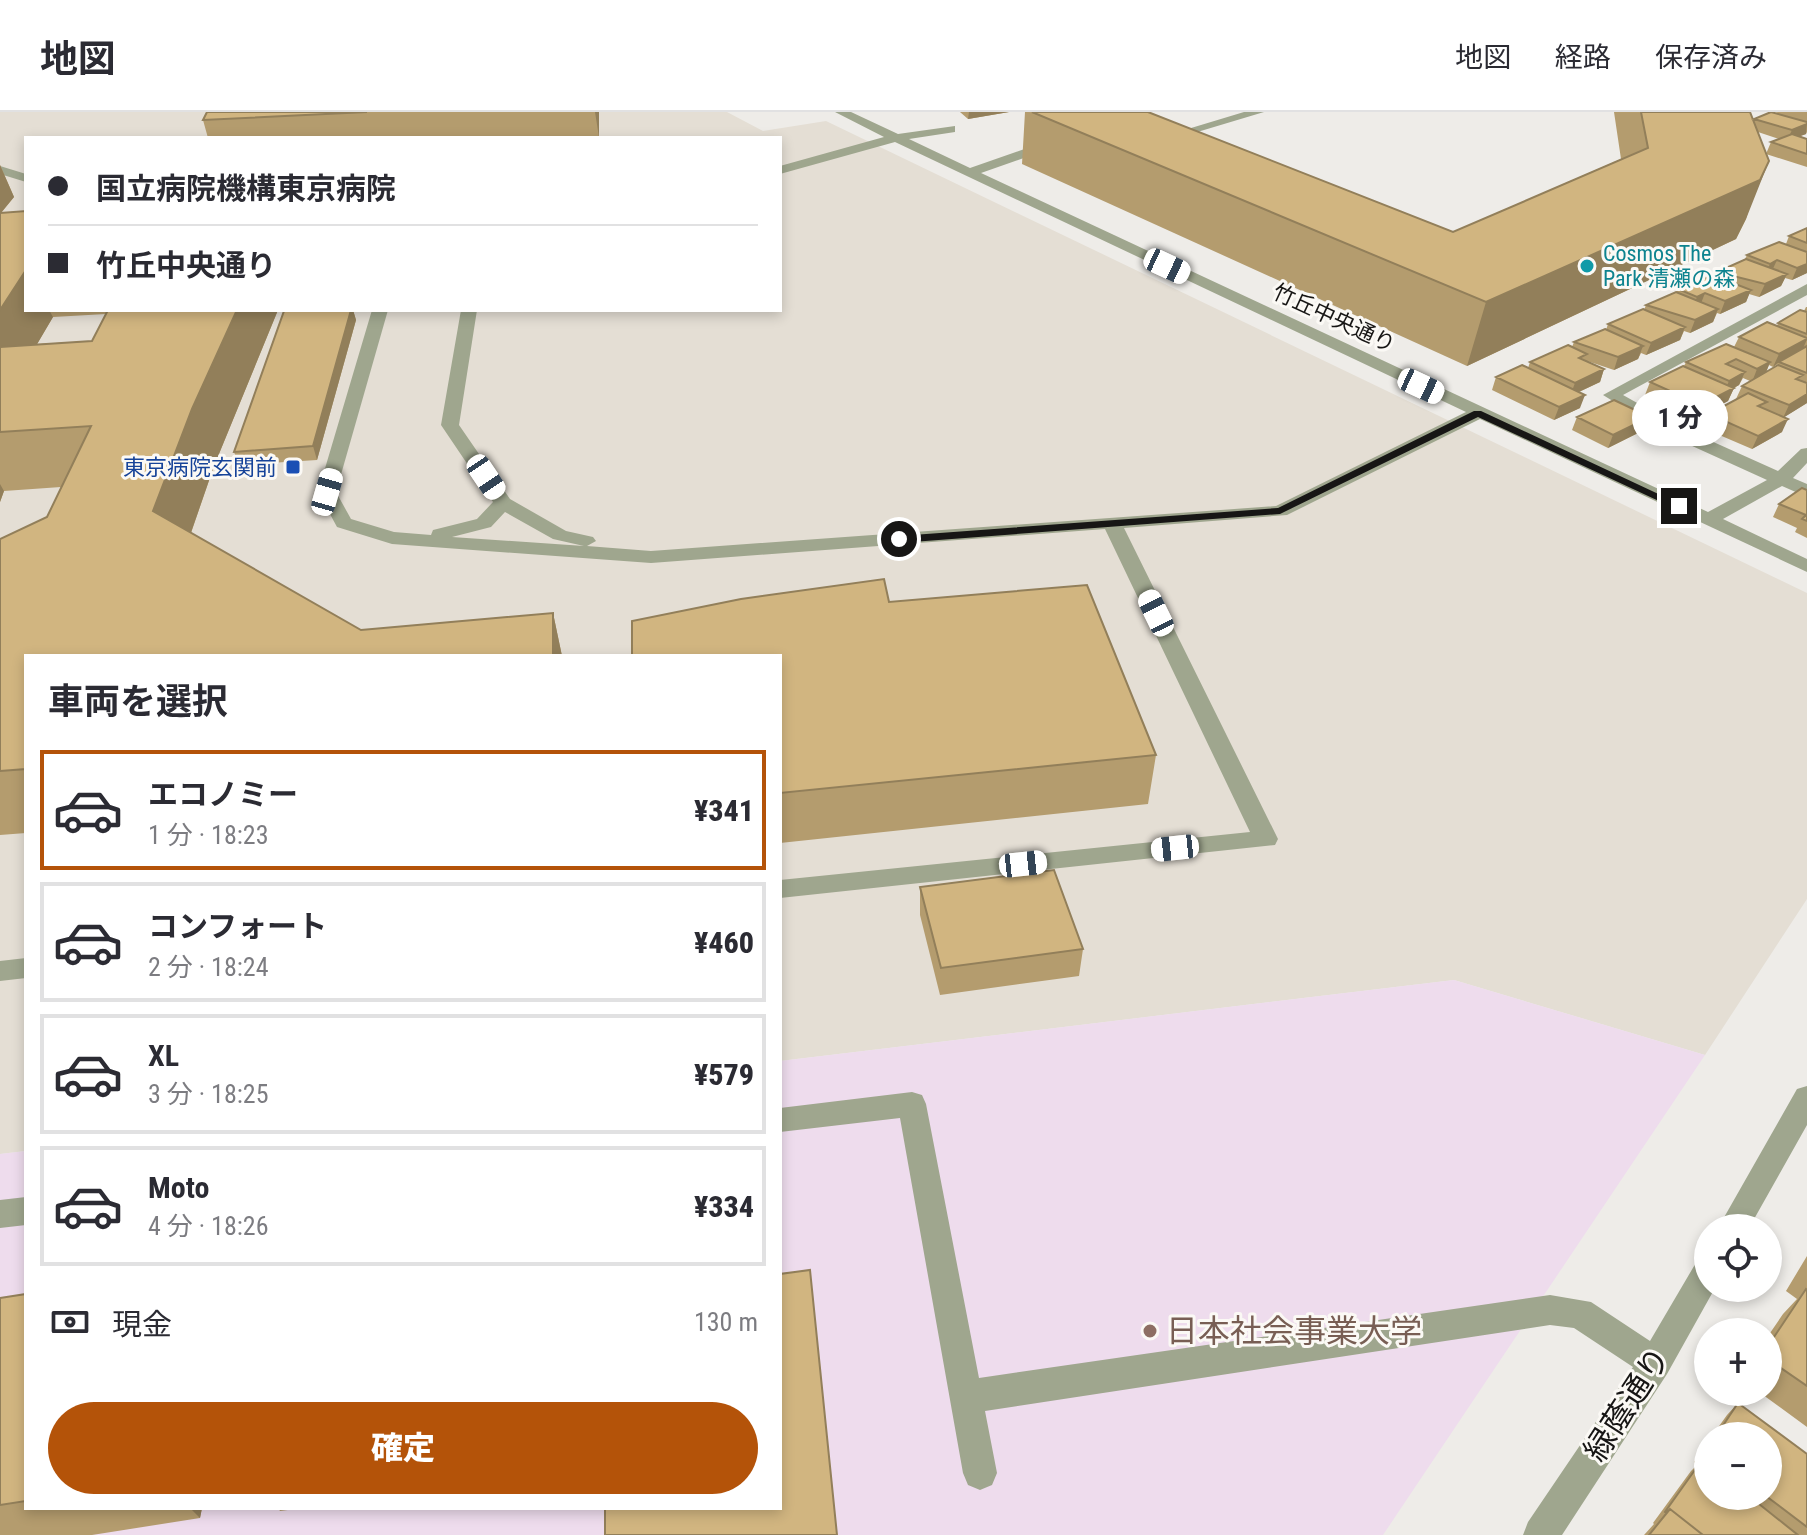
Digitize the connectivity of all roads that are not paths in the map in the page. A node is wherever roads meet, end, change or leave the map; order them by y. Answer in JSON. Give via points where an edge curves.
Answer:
{"nodes":[{"id":1,"x":841,"y":112,"type":"edge"},
{"id":2,"x":1258,"y":112,"type":"edge"},
{"id":3,"x":932,"y":118,"type":"dead end"},
{"id":4,"x":895,"y":138,"type":"junction"},
{"id":5,"x":1073,"y":140,"type":"dead end"},
{"id":6,"x":1148,"y":142,"type":"edge"},
{"id":7,"x":782,"y":169,"type":"edge"},
{"id":8,"x":0,"y":170,"type":"edge"},
{"id":9,"x":970,"y":172,"type":"junction"},
{"id":10,"x":24,"y":177,"type":"edge"},
{"id":11,"x":1807,"y":289,"type":"edge"},
{"id":12,"x":379,"y":312,"type":"edge"},
{"id":13,"x":469,"y":312,"type":"edge"},
{"id":14,"x":1478,"y":413,"type":"junction"},
{"id":15,"x":1807,"y":453,"type":"edge"},
{"id":16,"x":1780,"y":480,"type":"junction"},
{"id":17,"x":1807,"y":491,"type":"edge"},
{"id":18,"x":503,"y":503,"type":"junction"},
{"id":19,"x":1708,"y":520,"type":"junction"},
{"id":20,"x":1112,"y":524,"type":"junction"},
{"id":21,"x":392,"y":538,"type":"junction"},
{"id":22,"x":651,"y":557,"type":"junction"},
{"id":23,"x":1807,"y":566,"type":"edge"},
{"id":24,"x":782,"y":889,"type":"edge"},
{"id":25,"x":24,"y":968,"type":"edge"},
{"id":26,"x":0,"y":971,"type":"edge"},
{"id":27,"x":1807,"y":1098,"type":"edge"},
{"id":28,"x":782,"y":1120,"type":"edge"},
{"id":29,"x":24,"y":1211,"type":"edge"},
{"id":30,"x":0,"y":1214,"type":"edge"},
{"id":31,"x":1741,"y":1214,"type":"edge"},
{"id":32,"x":1694,"y":1295,"type":"edge"},
{"id":33,"x":1655,"y":1363,"type":"junction"},
{"id":34,"x":965,"y":1397,"type":"junction"},
{"id":35,"x":980,"y":1473,"type":"dead end"},
{"id":36,"x":1541,"y":1535,"type":"edge"}],
"edges":[{"from":1,"to":4,"type":"street","name":"竹丘中央通り"},
{"from":2,"to":6,"type":"street"},
{"from":3,"to":4,"type":"street","via":[[951,129]]},
{"from":4,"to":7,"type":"street"},
{"from":4,"to":9,"type":"street","name":"竹丘中央通り"},
{"from":5,"to":9,"type":"street"},
{"from":8,"to":10,"type":"street"},
{"from":9,"to":14,"type":"street","name":"竹丘中央通り"},
{"from":11,"to":16,"type":"street","via":[[1611,395]]},
{"from":12,"to":21,"type":"street","via":[[327,492],[344,523]]},
{"from":13,"to":18,"type":"street","via":[[450,425]]},
{"from":14,"to":19,"type":"street","name":"竹丘中央通り"},
{"from":14,"to":20,"type":"street","via":[[1280,511]]},
{"from":15,"to":16,"type":"street"},
{"from":16,"to":17,"type":"street"},
{"from":16,"to":19,"type":"street"},
{"from":18,"to":21,"type":"street","via":[[484,523],[434,536]]},
{"from":18,"to":22,"type":"street","via":[[560,535]]},
{"from":19,"to":23,"type":"street","name":"竹丘中央通り"},
{"from":20,"to":22,"type":"street"},
{"from":20,"to":24,"type":"street","via":[[1266,839]]},
{"from":21,"to":22,"type":"street"},
{"from":25,"to":26,"type":"street"},
{"from":27,"to":31,"type":"street"},
{"from":28,"to":34,"type":"street","via":[[912,1104]]},
{"from":29,"to":30,"type":"street"},
{"from":32,"to":33,"type":"street","name":"緑蔭通り"},
{"from":33,"to":34,"type":"street","via":[[1580,1313],[1550,1310]]},
{"from":33,"to":36,"type":"street","name":"緑蔭通り"},
{"from":34,"to":35,"type":"street"}]}
